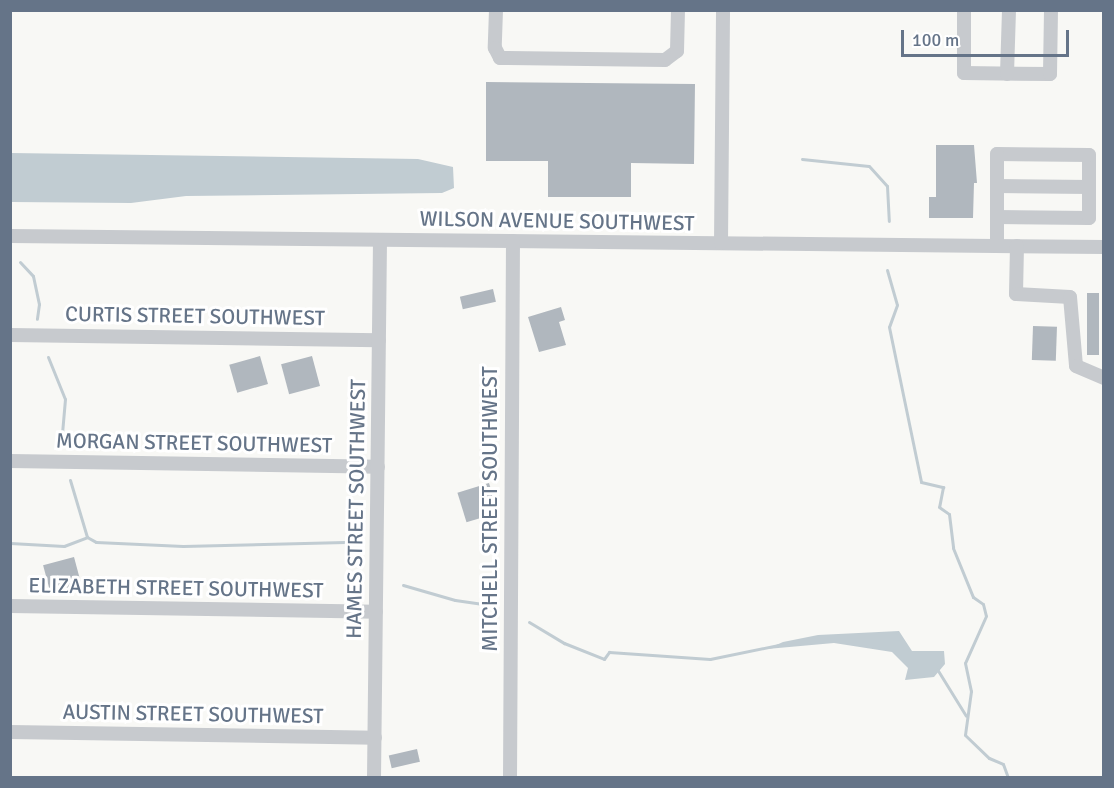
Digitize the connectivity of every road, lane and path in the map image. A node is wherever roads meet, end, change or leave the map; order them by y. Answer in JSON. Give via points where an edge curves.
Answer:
{"nodes":[{"id":1,"x":496,"y":10,"type":"edge"},
{"id":2,"x":678,"y":10,"type":"edge"},
{"id":3,"x":723,"y":10,"type":"edge"},
{"id":4,"x":964,"y":10,"type":"edge"},
{"id":5,"x":1009,"y":10,"type":"edge"},
{"id":6,"x":1052,"y":10,"type":"edge"},
{"id":7,"x":1007,"y":74,"type":"junction"},
{"id":8,"x":997,"y":186,"type":"junction"},
{"id":9,"x":1089,"y":187,"type":"junction"},
{"id":10,"x":998,"y":217,"type":"junction"},
{"id":11,"x":10,"y":237,"type":"edge"},
{"id":12,"x":380,"y":240,"type":"junction"},
{"id":13,"x":513,"y":241,"type":"junction"},
{"id":14,"x":721,"y":243,"type":"junction"},
{"id":15,"x":998,"y":246,"type":"junction"},
{"id":16,"x":1017,"y":246,"type":"junction"},
{"id":17,"x":1104,"y":247,"type":"edge"},
{"id":18,"x":10,"y":335,"type":"edge"},
{"id":19,"x":379,"y":340,"type":"junction"},
{"id":20,"x":1104,"y":378,"type":"edge"},
{"id":21,"x":10,"y":461,"type":"edge"},
{"id":22,"x":378,"y":467,"type":"junction"},
{"id":23,"x":10,"y":606,"type":"edge"},
{"id":24,"x":376,"y":612,"type":"junction"},
{"id":25,"x":10,"y":732,"type":"edge"},
{"id":26,"x":375,"y":738,"type":"junction"},
{"id":27,"x":374,"y":777,"type":"edge"},
{"id":28,"x":510,"y":777,"type":"edge"}],
"edges":[{"from":1,"to":2,"type":"street","via":[[495,48],[500,58],[665,60],[677,51]]},
{"from":3,"to":14,"type":"street"},
{"from":4,"to":7,"type":"street","via":[[964,73]]},
{"from":5,"to":7,"type":"street"},
{"from":6,"to":7,"type":"street","via":[[1050,74]]},
{"from":8,"to":9,"type":"street"},
{"from":8,"to":9,"type":"street","via":[[997,154],[1089,155]]},
{"from":8,"to":10,"type":"street"},
{"from":9,"to":10,"type":"street","via":[[1089,218]]},
{"from":10,"to":15,"type":"street"},
{"from":11,"to":12,"type":"street","name":"WILSON AVENUE SOUTHWEST"},
{"from":12,"to":13,"type":"street","name":"WILSON AVENUE SOUTHWEST"},
{"from":12,"to":19,"type":"street","name":"HAMES STREET SOUTHWEST"},
{"from":13,"to":14,"type":"street","name":"WILSON AVENUE SOUTHWEST"},
{"from":13,"to":28,"type":"street","name":"MITCHELL STREET SOUTHWEST"},
{"from":14,"to":15,"type":"street","name":"WILSON AVENUE SOUTHWEST"},
{"from":15,"to":16,"type":"street","name":"WILSON AVENUE SOUTHWEST"},
{"from":16,"to":17,"type":"street","name":"WILSON AVENUE SOUTHWEST"},
{"from":16,"to":20,"type":"street","via":[[1016,294],[1070,297],[1077,366]]},
{"from":18,"to":19,"type":"street","name":"CURTIS STREET SOUTHWEST"},
{"from":19,"to":22,"type":"street","name":"HAMES STREET SOUTHWEST"},
{"from":21,"to":22,"type":"street","name":"MORGAN STREET SOUTHWEST"},
{"from":22,"to":24,"type":"street","name":"HAMES STREET SOUTHWEST"},
{"from":23,"to":24,"type":"street","name":"ELIZABETH STREET SOUTHWEST"},
{"from":24,"to":26,"type":"street","name":"HAMES STREET SOUTHWEST"},
{"from":25,"to":26,"type":"street","name":"AUSTIN STREET SOUTHWEST"},
{"from":26,"to":27,"type":"street","name":"HAMES STREET SOUTHWEST"}]}
